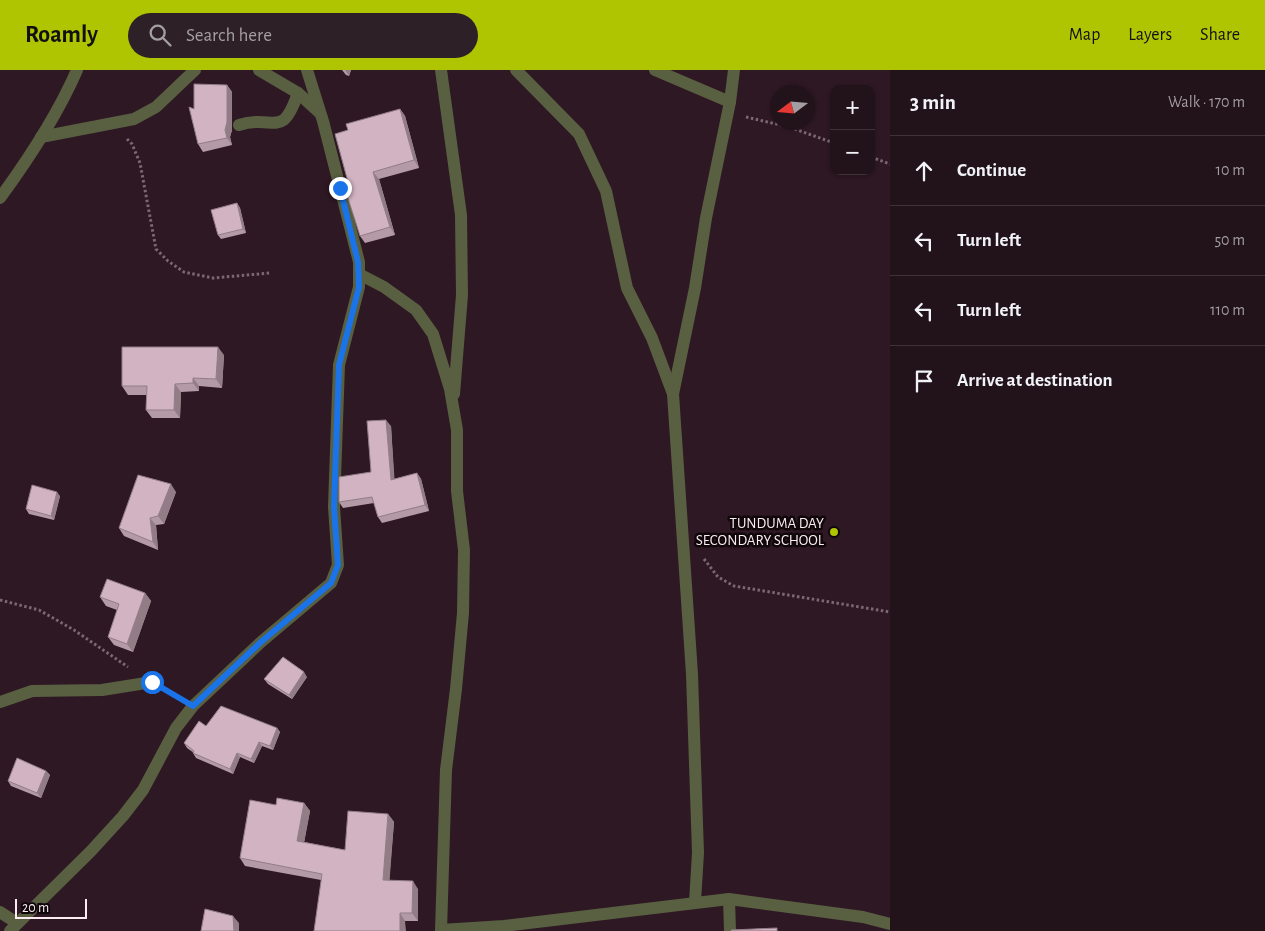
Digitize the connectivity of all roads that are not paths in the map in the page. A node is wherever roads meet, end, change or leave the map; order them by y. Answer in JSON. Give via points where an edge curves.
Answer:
{"nodes":[{"id":1,"x":77,"y":70,"type":"edge"},
{"id":2,"x":194,"y":70,"type":"edge"},
{"id":3,"x":259,"y":70,"type":"edge"},
{"id":4,"x":307,"y":70,"type":"edge"},
{"id":5,"x":441,"y":70,"type":"edge"},
{"id":6,"x":516,"y":70,"type":"edge"},
{"id":7,"x":655,"y":70,"type":"edge"},
{"id":8,"x":734,"y":70,"type":"edge"},
{"id":9,"x":298,"y":93,"type":"junction"},
{"id":10,"x":729,"y":106,"type":"junction"},
{"id":11,"x":321,"y":115,"type":"junction"},
{"id":12,"x":239,"y":125,"type":"dead end"},
{"id":13,"x":41,"y":137,"type":"junction"},
{"id":14,"x":0,"y":198,"type":"edge"},
{"id":15,"x":359,"y":274,"type":"junction"},
{"id":16,"x":673,"y":394,"type":"junction"},
{"id":17,"x":453,"y":406,"type":"junction"},
{"id":18,"x":152,"y":682,"type":"road end"},
{"id":19,"x":0,"y":702,"type":"edge"},
{"id":20,"x":729,"y":899,"type":"junction"},
{"id":21,"x":695,"y":902,"type":"junction"},
{"id":22,"x":0,"y":912,"type":"edge"},
{"id":23,"x":890,"y":924,"type":"edge"},
{"id":24,"x":13,"y":927,"type":"edge"},
{"id":25,"x":441,"y":930,"type":"edge"},
{"id":26,"x":730,"y":931,"type":"edge"}],
"edges":[{"from":1,"to":13,"type":"street"},
{"from":2,"to":13,"type":"street","via":[[156,107],[134,119]]},
{"from":3,"to":9,"type":"street"},
{"from":4,"to":11,"type":"street"},
{"from":5,"to":17,"type":"street","via":[[460,215],[462,295]]},
{"from":6,"to":16,"type":"street","via":[[578,134],[606,191],[627,288],[652,338]]},
{"from":7,"to":10,"type":"street"},
{"from":8,"to":10,"type":"street"},
{"from":9,"to":11,"type":"street"},
{"from":9,"to":12,"type":"street","via":[[281,123],[257,121]]},
{"from":10,"to":16,"type":"street"},
{"from":11,"to":15,"type":"street"},
{"from":13,"to":14,"type":"street"},
{"from":15,"to":17,"type":"street","via":[[416,310],[433,334]]},
{"from":15,"to":24,"type":"street","via":[[354,315],[339,365],[334,507],[338,565],[331,583],[261,642],[193,706],[176,728],[143,790],[124,816]]},
{"from":16,"to":21,"type":"street","via":[[692,674],[698,853]]},
{"from":17,"to":25,"type":"street","via":[[464,559],[456,689],[446,770]]},
{"from":18,"to":19,"type":"street","via":[[102,690],[32,691]]},
{"from":20,"to":21,"type":"street"},
{"from":20,"to":23,"type":"street","via":[[863,917]]},
{"from":20,"to":26,"type":"street"},
{"from":21,"to":25,"type":"street","via":[[504,926]]},
{"from":22,"to":24,"type":"street"}]}
